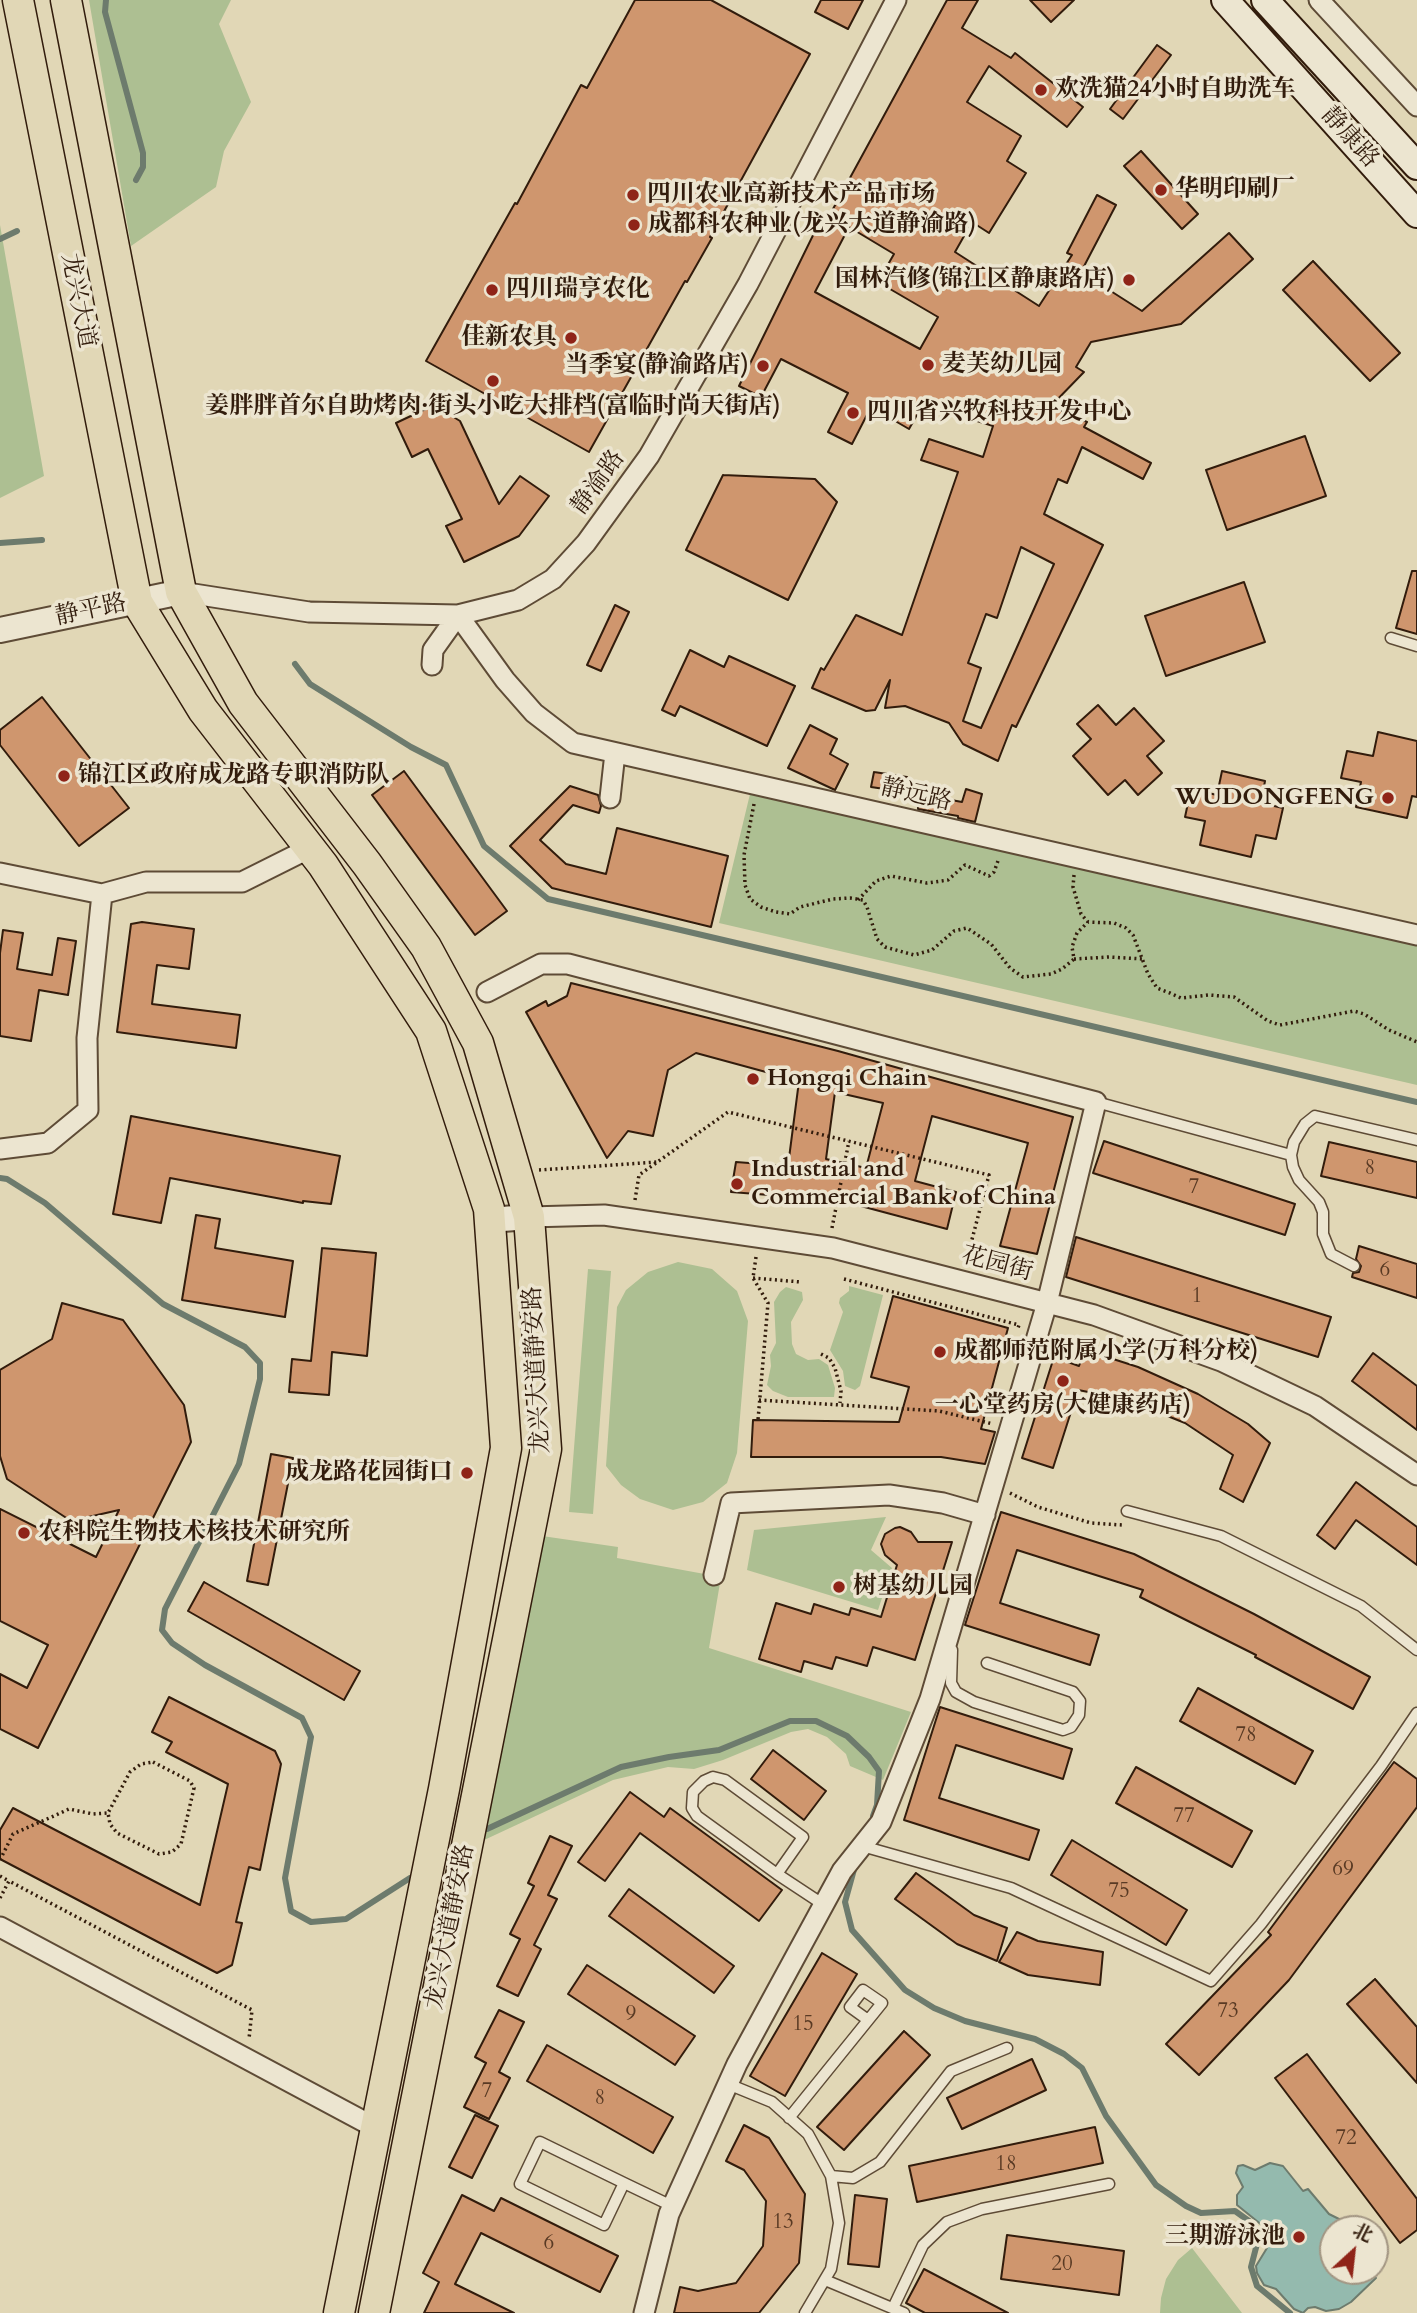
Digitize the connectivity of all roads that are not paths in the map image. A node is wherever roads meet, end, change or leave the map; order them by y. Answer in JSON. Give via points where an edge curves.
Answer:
{"nodes":[{"id":1,"x":18,"y":0,"type":"edge"},
{"id":2,"x":65,"y":0,"type":"edge"},
{"id":3,"x":896,"y":0,"type":"edge"},
{"id":4,"x":1225,"y":0,"type":"edge"},
{"id":5,"x":1265,"y":0,"type":"edge"},
{"id":6,"x":1320,"y":0,"type":"edge"},
{"id":7,"x":1417,"y":106,"type":"edge"},
{"id":8,"x":1417,"y":166,"type":"edge"},
{"id":9,"x":1417,"y":214,"type":"edge"},
{"id":10,"x":181,"y":592,"type":"junction"},
{"id":11,"x":137,"y":602,"type":"junction"},
{"id":12,"x":458,"y":615,"type":"junction"},
{"id":13,"x":0,"y":629,"type":"edge"},
{"id":14,"x":1391,"y":638,"type":"dead end"},
{"id":15,"x":1417,"y":646,"type":"edge"},
{"id":16,"x":432,"y":665,"type":"dead end"},
{"id":17,"x":615,"y":753,"type":"junction"},
{"id":18,"x":610,"y":798,"type":"dead end"},
{"id":19,"x":310,"y":848,"type":"junction"},
{"id":20,"x":0,"y":873,"type":"edge"},
{"id":21,"x":102,"y":894,"type":"junction"},
{"id":22,"x":1417,"y":935,"type":"edge"},
{"id":23,"x":487,"y":992,"type":"dead end"},
{"id":24,"x":1096,"y":1102,"type":"junction"},
{"id":25,"x":1417,"y":1140,"type":"edge"},
{"id":26,"x":0,"y":1149,"type":"edge"},
{"id":27,"x":1291,"y":1156,"type":"junction"},
{"id":28,"x":530,"y":1217,"type":"junction"},
{"id":29,"x":489,"y":1220,"type":"junction"},
{"id":30,"x":1354,"y":1266,"type":"dead end"},
{"id":31,"x":1047,"y":1303,"type":"junction"},
{"id":32,"x":1417,"y":1475,"type":"edge"},
{"id":33,"x":1127,"y":1511,"type":"dead end"},
{"id":34,"x":985,"y":1515,"type":"junction"},
{"id":35,"x":714,"y":1575,"type":"dead end"},
{"id":36,"x":946,"y":1644,"type":"junction"},
{"id":37,"x":1417,"y":1650,"type":"edge"},
{"id":38,"x":987,"y":1663,"type":"dead end"},
{"id":39,"x":1417,"y":1713,"type":"edge"},
{"id":40,"x":862,"y":1846,"type":"junction"},
{"id":41,"x":777,"y":1874,"type":"junction"},
{"id":42,"x":824,"y":1905,"type":"junction"},
{"id":43,"x":0,"y":1927,"type":"edge"},
{"id":44,"x":868,"y":2020,"type":"dead end"},
{"id":45,"x":1007,"y":2048,"type":"dead end"},
{"id":46,"x":728,"y":2084,"type":"junction"},
{"id":47,"x":789,"y":2118,"type":"junction"},
{"id":48,"x":376,"y":2128,"type":"junction"},
{"id":49,"x":831,"y":2176,"type":"junction"},
{"id":50,"x":624,"y":2183,"type":"junction"},
{"id":51,"x":1109,"y":2184,"type":"dead end"},
{"id":52,"x":672,"y":2207,"type":"junction"},
{"id":53,"x":825,"y":2280,"type":"junction"},
{"id":54,"x":893,"y":2308,"type":"junction"},
{"id":55,"x":339,"y":2313,"type":"edge"},
{"id":56,"x":374,"y":2313,"type":"edge"},
{"id":57,"x":644,"y":2313,"type":"edge"},
{"id":58,"x":805,"y":2313,"type":"edge"},
{"id":59,"x":904,"y":2313,"type":"edge"}],
"edges":[{"from":1,"to":11,"type":"main road","name":"龙兴大道"},
{"from":2,"to":10,"type":"main road","name":"龙兴大道"},
{"from":3,"to":12,"type":"street","name":"静渝路","via":[[748,284],[649,456],[586,543],[552,579],[518,600]]},
{"from":4,"to":9,"type":"main road","name":"静康路"},
{"from":5,"to":8,"type":"main road","name":"静康路"},
{"from":6,"to":7,"type":"street"},
{"from":10,"to":11,"type":"street","name":"静平路"},
{"from":10,"to":12,"type":"street","name":"静渝路","via":[[309,612]]},
{"from":10,"to":28,"type":"main road","name":"龙兴大道静安路","via":[[243,703],[426,947],[478,1043]]},
{"from":11,"to":13,"type":"street","name":"静平路"},
{"from":11,"to":19,"type":"main road","name":"龙兴大道静安路","via":[[203,710]]},
{"from":12,"to":16,"type":"street","via":[[433,650]]},
{"from":12,"to":17,"type":"street","name":"静远路","via":[[534,713],[573,743]]},
{"from":14,"to":15,"type":"lane"},
{"from":17,"to":18,"type":"street"},
{"from":17,"to":22,"type":"street","name":"静远路"},
{"from":19,"to":21,"type":"street","via":[[242,882],[146,883]]},
{"from":19,"to":29,"type":"main road","name":"龙兴大道静安路","via":[[431,1031]]},
{"from":20,"to":21,"type":"street"},
{"from":21,"to":26,"type":"street","via":[[87,1038],[88,1110],[48,1143]]},
{"from":23,"to":24,"type":"street","via":[[541,964],[568,964]]},
{"from":24,"to":27,"type":"lane"},
{"from":24,"to":31,"type":"street"},
{"from":25,"to":27,"type":"lane","via":[[1315,1116],[1300,1132]]},
{"from":27,"to":30,"type":"lane","via":[[1299,1181],[1319,1202],[1331,1254]]},
{"from":28,"to":29,"type":"street"},
{"from":28,"to":31,"type":"street","name":"花园街","via":[[604,1215],[828,1247]]},
{"from":28,"to":56,"type":"main road","name":"龙兴大道静安路","via":[[546,1449]]},
{"from":29,"to":48,"type":"main road","name":"龙兴大道静安路","via":[[506,1448]]},
{"from":31,"to":32,"type":"street","name":"花园街","via":[[1094,1315],[1233,1367],[1315,1406]]},
{"from":31,"to":34,"type":"street"},
{"from":33,"to":37,"type":"lane","via":[[1221,1536],[1361,1606]]},
{"from":34,"to":35,"type":"street","via":[[889,1495],[731,1503]]},
{"from":34,"to":36,"type":"street"},
{"from":36,"to":38,"type":"lane","via":[[953,1650],[951,1683],[956,1692],[974,1702],[1063,1730],[1079,1715],[1080,1701],[1073,1692]]},
{"from":36,"to":40,"type":"street","via":[[930,1699],[881,1822]]},
{"from":39,"to":40,"type":"lane","via":[[1261,1924],[1211,1982],[1011,1888]]},
{"from":40,"to":42,"type":"street"},
{"from":41,"to":41,"type":"lane","via":[[697,1816],[692,1808],[693,1792],[704,1781],[713,1777],[724,1780],[803,1836]]},
{"from":41,"to":42,"type":"lane"},
{"from":42,"to":46,"type":"street"},
{"from":43,"to":48,"type":"street"},
{"from":44,"to":47,"type":"lane"},
{"from":45,"to":49,"type":"lane","via":[[951,2071],[880,2162],[853,2178]]},
{"from":46,"to":47,"type":"lane","via":[[772,2102]]},
{"from":46,"to":52,"type":"street"},
{"from":47,"to":49,"type":"lane","via":[[808,2134]]},
{"from":48,"to":55,"type":"main road","name":"龙兴大道静安路"},
{"from":49,"to":53,"type":"lane","via":[[839,2222]]},
{"from":50,"to":50,"type":"lane","via":[[540,2142],[520,2184],[604,2225]]},
{"from":50,"to":52,"type":"lane"},
{"from":51,"to":54,"type":"lane","via":[[982,2209],[947,2222],[923,2245]]},
{"from":52,"to":57,"type":"street"},
{"from":53,"to":54,"type":"lane"},
{"from":53,"to":58,"type":"lane"},
{"from":54,"to":59,"type":"lane"}]}
